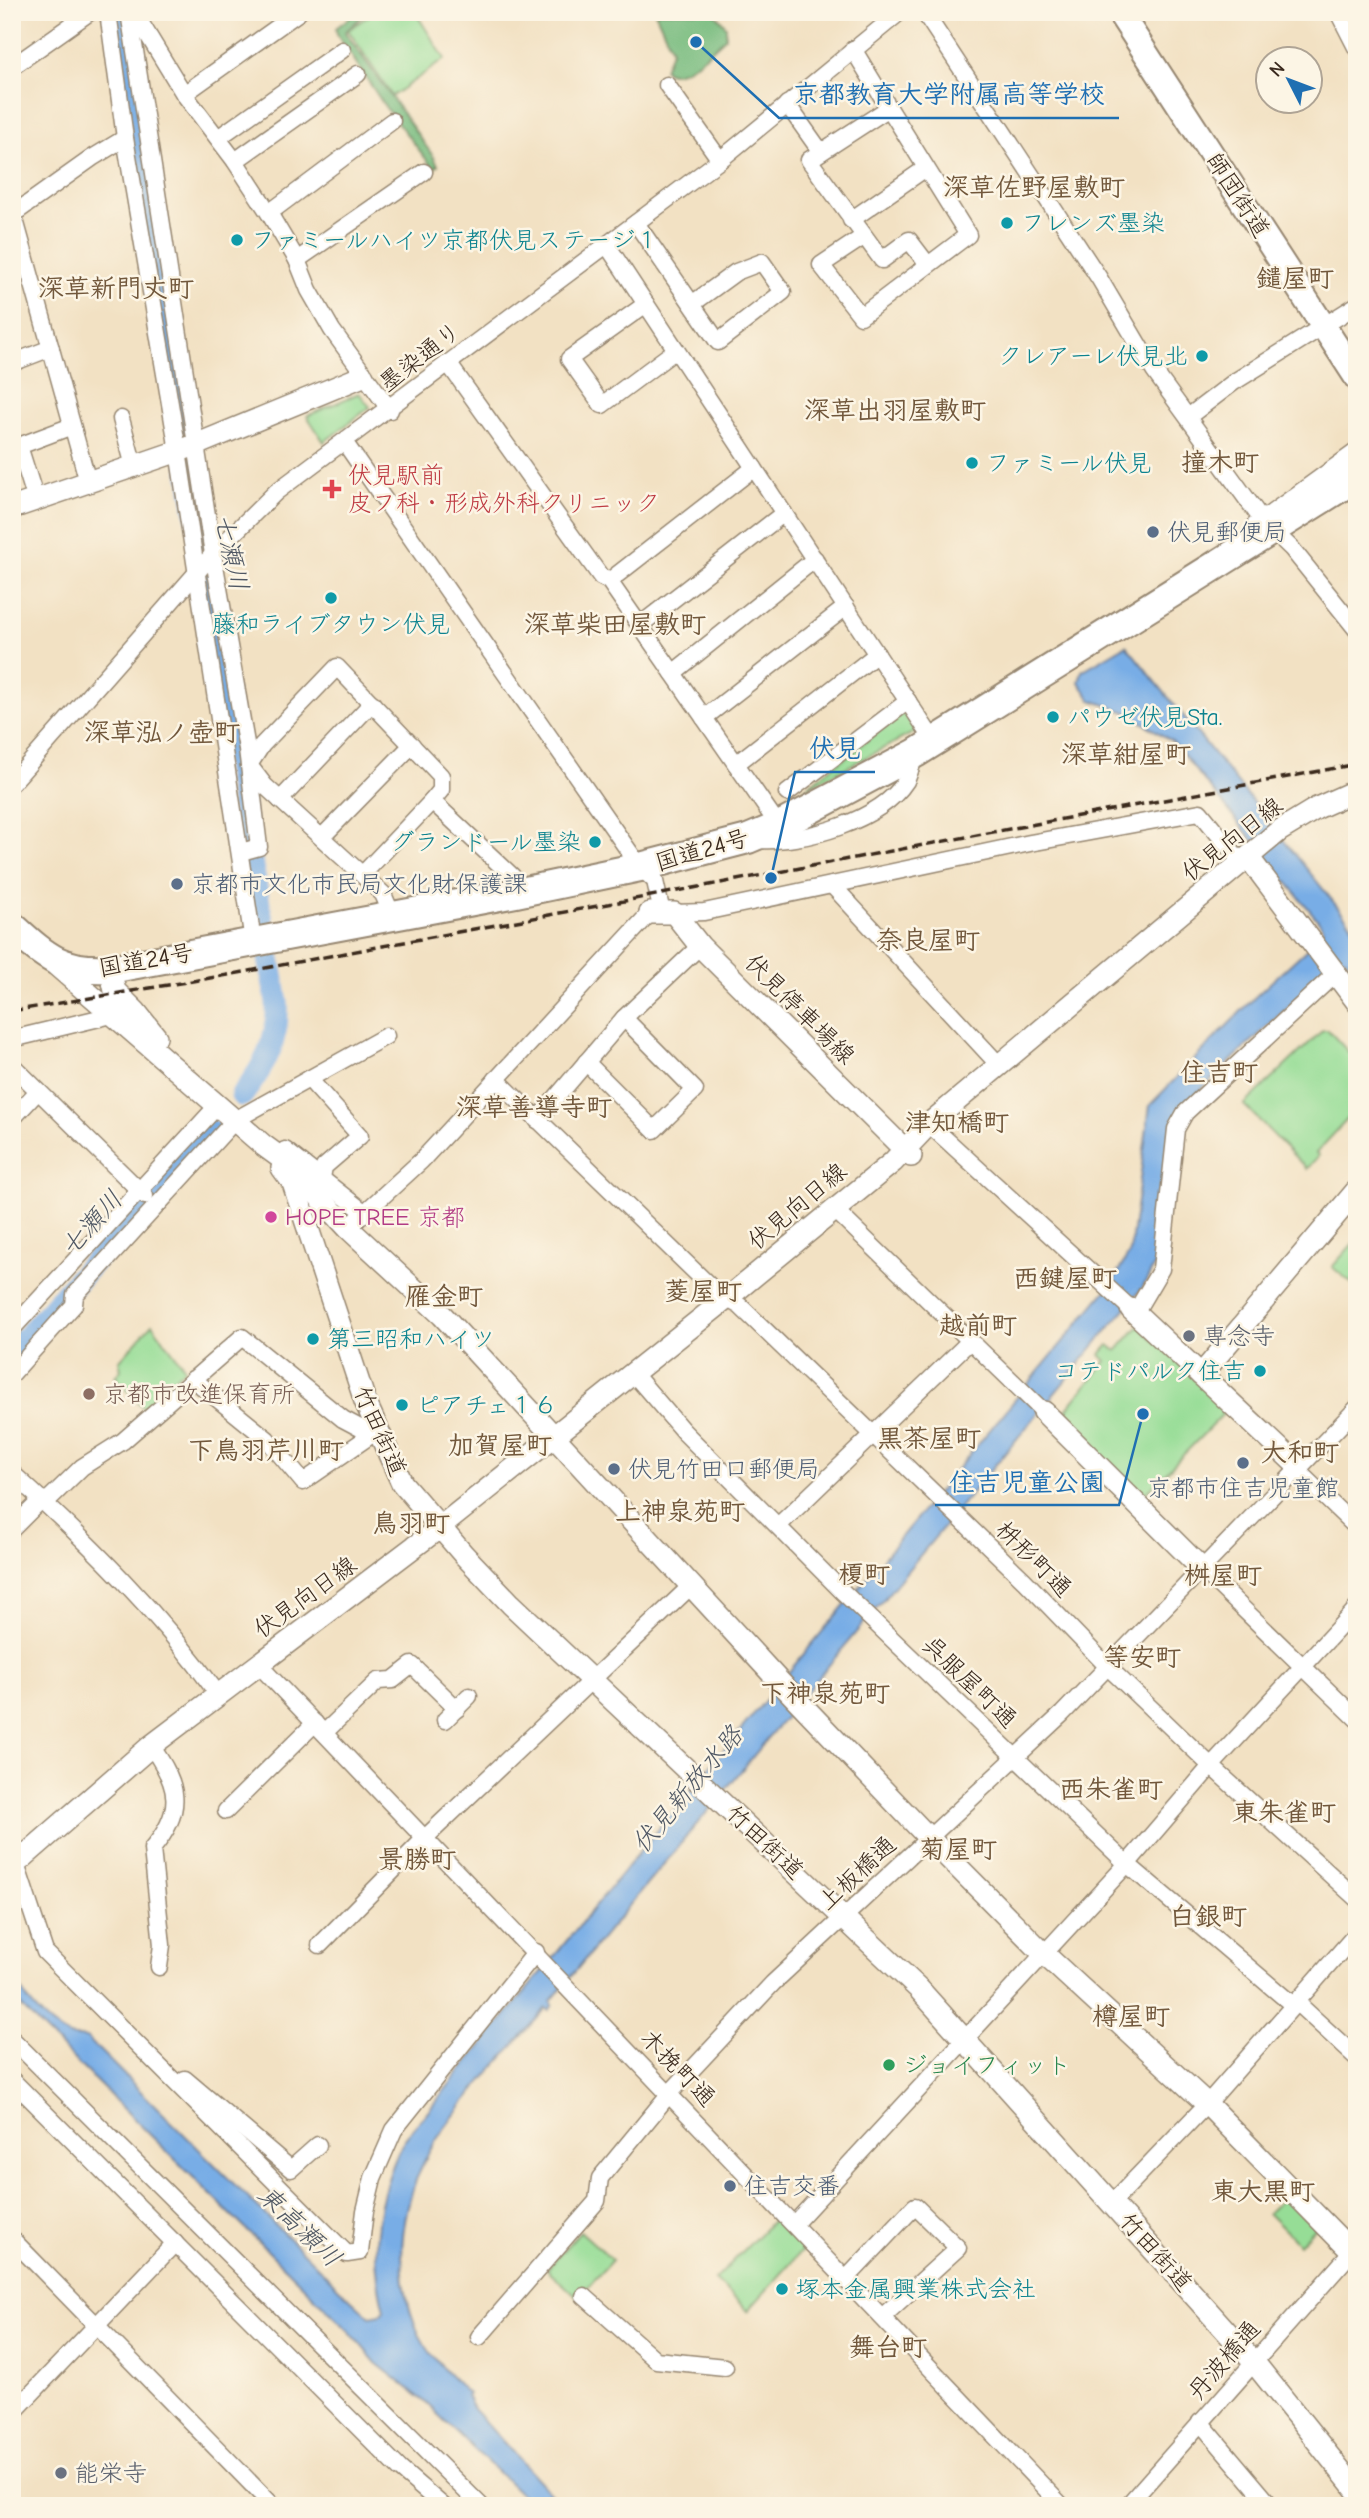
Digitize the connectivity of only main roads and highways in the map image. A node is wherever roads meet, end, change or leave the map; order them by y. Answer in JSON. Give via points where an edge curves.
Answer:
{"nodes":[{"id":1,"x":1119,"y":12,"type":"edge"},
{"id":2,"x":363,"y":376,"type":"road end"},
{"id":3,"x":1357,"y":378,"type":"edge"},
{"id":4,"x":1357,"y":477,"type":"edge"},
{"id":5,"x":12,"y":508,"type":"edge"},
{"id":6,"x":1356,"y":791,"type":"edge"},
{"id":7,"x":1249,"y":857,"type":"junction"},
{"id":8,"x":662,"y":913,"type":"road end"},
{"id":9,"x":12,"y":926,"type":"edge"},
{"id":10,"x":46,"y":956,"type":"junction"},
{"id":11,"x":110,"y":968,"type":"junction"},
{"id":12,"x":1357,"y":1002,"type":"edge"},
{"id":13,"x":172,"y":1063,"type":"junction"},
{"id":14,"x":263,"y":1145,"type":"junction"},
{"id":15,"x":902,"y":1155,"type":"junction"},
{"id":16,"x":320,"y":1186,"type":"junction"},
{"id":17,"x":1357,"y":1190,"type":"edge"},
{"id":18,"x":302,"y":1214,"type":"junction"},
{"id":19,"x":1133,"y":1311,"type":"road end"},
{"id":20,"x":1201,"y":1375,"type":"junction"},
{"id":21,"x":1044,"y":1412,"type":"road end"},
{"id":22,"x":556,"y":1436,"type":"junction"},
{"id":23,"x":1298,"y":1466,"type":"road end"},
{"id":24,"x":439,"y":1528,"type":"junction"},
{"id":25,"x":1202,"y":1569,"type":"road end"},
{"id":26,"x":14,"y":1865,"type":"edge"},
{"id":27,"x":1355,"y":2251,"type":"edge"},
{"id":28,"x":1357,"y":2491,"type":"edge"}],
"edges":[{"from":1,"to":3,"type":"main road","name":"師団街道"},
{"from":2,"to":5,"type":"main road","via":[[187,448]]},
{"from":4,"to":11,"type":"highway","name":"国道24号","via":[[1268,525],[1164,597],[925,747],[748,839],[516,893]]},
{"from":6,"to":7,"type":"main road","name":"伏見向日線","via":[[1279,831]]},
{"from":7,"to":12,"type":"main road"},
{"from":7,"to":15,"type":"main road","name":"伏見向日線","via":[[999,1065]]},
{"from":8,"to":15,"type":"main road","name":"伏見停車場線","via":[[700,946]]},
{"from":9,"to":10,"type":"highway","name":"竹田街道"},
{"from":10,"to":11,"type":"highway","name":"国道24号","via":[[74,969]]},
{"from":10,"to":13,"type":"main road","name":"竹田街道"},
{"from":11,"to":13,"type":"main road","via":[[115,991]]},
{"from":13,"to":14,"type":"main road","name":"竹田街道"},
{"from":14,"to":16,"type":"main road","name":"竹田街道"},
{"from":14,"to":18,"type":"main road","name":"竹田街道","via":[[293,1183]]},
{"from":15,"to":22,"type":"main road","name":"伏見向日線"},
{"from":16,"to":18,"type":"main road","via":[[304,1202]]},
{"from":16,"to":22,"type":"main road","name":"竹田街道","via":[[348,1228],[442,1315]]},
{"from":17,"to":20,"type":"main road"},
{"from":18,"to":24,"type":"main road","name":"竹田街道","via":[[377,1431],[402,1483]]},
{"from":19,"to":20,"type":"main road"},
{"from":20,"to":23,"type":"main road"},
{"from":21,"to":25,"type":"main road"},
{"from":22,"to":24,"type":"main road","name":"伏見向日線"},
{"from":22,"to":27,"type":"main road","name":"竹田街道","via":[[928,1837]]},
{"from":24,"to":26,"type":"main road","name":"伏見向日線","via":[[150,1746]]},
{"from":24,"to":28,"type":"main road","name":"竹田街道","via":[[511,1604],[844,1916],[965,2038],[1253,2361]]}]}
